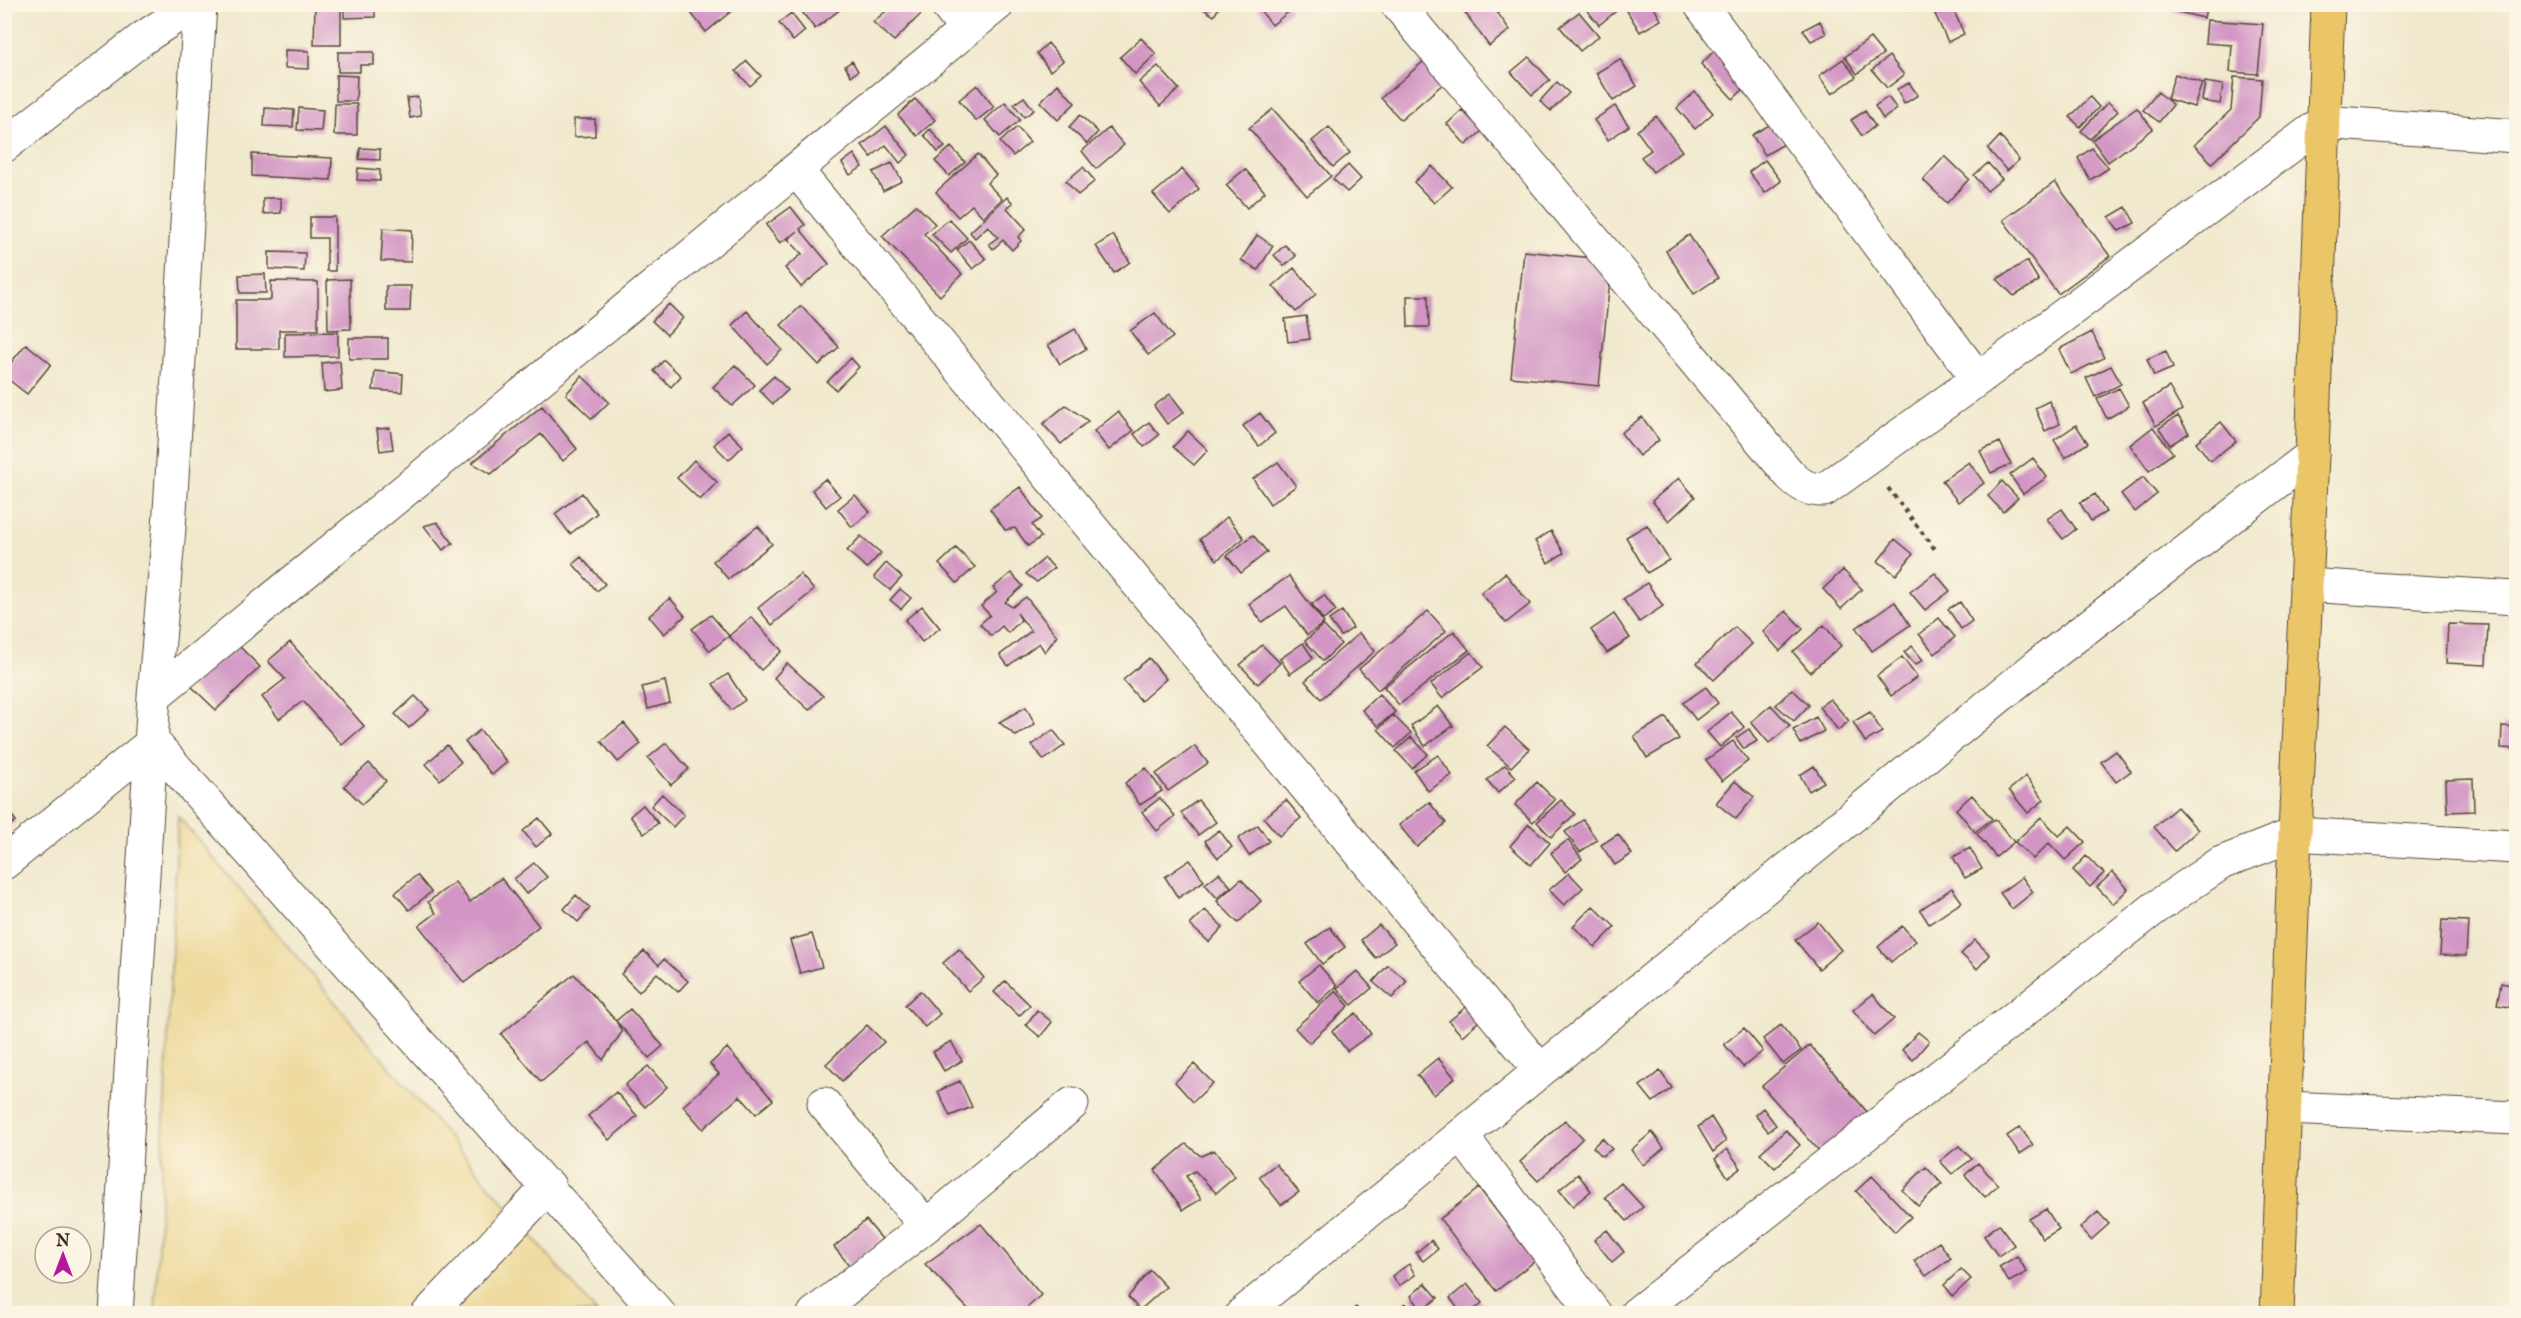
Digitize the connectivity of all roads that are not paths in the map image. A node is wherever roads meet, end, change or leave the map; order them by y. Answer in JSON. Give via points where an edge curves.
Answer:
{"nodes":[{"id":1,"x":195,"y":4,"type":"edge"},
{"id":2,"x":200,"y":4,"type":"edge"},
{"id":3,"x":946,"y":4,"type":"edge"},
{"id":4,"x":998,"y":4,"type":"edge"},
{"id":5,"x":1397,"y":4,"type":"edge"},
{"id":6,"x":1700,"y":4,"type":"edge"},
{"id":7,"x":2328,"y":4,"type":"edge"},
{"id":8,"x":966,"y":30,"type":"junction"},
{"id":9,"x":2323,"y":122,"type":"junction"},
{"id":10,"x":2517,"y":136,"type":"edge"},
{"id":11,"x":4,"y":146,"type":"edge"},
{"id":12,"x":796,"y":170,"type":"junction"},
{"id":13,"x":1978,"y":379,"type":"junction"},
{"id":14,"x":2312,"y":455,"type":"junction"},
{"id":15,"x":2306,"y":585,"type":"junction"},
{"id":16,"x":2517,"y":598,"type":"edge"},
{"id":17,"x":154,"y":696,"type":"junction"},
{"id":18,"x":153,"y":742,"type":"junction"},
{"id":19,"x":2295,"y":834,"type":"junction"},
{"id":20,"x":2517,"y":847,"type":"edge"},
{"id":21,"x":4,"y":863,"type":"edge"},
{"id":22,"x":1540,"y":1070,"type":"junction"},
{"id":23,"x":824,"y":1104,"type":"dead end"},
{"id":24,"x":1072,"y":1104,"type":"dead end"},
{"id":25,"x":2286,"y":1108,"type":"junction"},
{"id":26,"x":2517,"y":1118,"type":"edge"},
{"id":27,"x":1462,"y":1136,"type":"junction"},
{"id":28,"x":549,"y":1186,"type":"junction"},
{"id":29,"x":926,"y":1226,"type":"junction"},
{"id":30,"x":116,"y":1314,"type":"edge"},
{"id":31,"x":428,"y":1314,"type":"edge"},
{"id":32,"x":659,"y":1314,"type":"edge"},
{"id":33,"x":814,"y":1314,"type":"edge"},
{"id":34,"x":1242,"y":1314,"type":"edge"},
{"id":35,"x":1595,"y":1314,"type":"edge"},
{"id":36,"x":1636,"y":1314,"type":"edge"},
{"id":37,"x":2277,"y":1314,"type":"edge"}],
"edges":[{"from":1,"to":11,"type":"street","via":[[143,38]]},
{"from":2,"to":17,"type":"street","via":[[169,528]]},
{"from":3,"to":8,"type":"street"},
{"from":4,"to":8,"type":"street"},
{"from":5,"to":13,"type":"street","via":[[1795,480],[1811,490],[1824,490]]},
{"from":6,"to":13,"type":"street"},
{"from":7,"to":9,"type":"main road"},
{"from":8,"to":12,"type":"street"},
{"from":9,"to":10,"type":"street"},
{"from":9,"to":13,"type":"street"},
{"from":9,"to":14,"type":"main road"},
{"from":12,"to":17,"type":"street"},
{"from":12,"to":22,"type":"street"},
{"from":14,"to":15,"type":"main road"},
{"from":14,"to":22,"type":"street","via":[[2038,665]]},
{"from":15,"to":16,"type":"street"},
{"from":15,"to":19,"type":"main road"},
{"from":17,"to":18,"type":"street"},
{"from":18,"to":21,"type":"street"},
{"from":18,"to":28,"type":"street"},
{"from":18,"to":30,"type":"street"},
{"from":19,"to":20,"type":"street"},
{"from":19,"to":25,"type":"main road"},
{"from":19,"to":36,"type":"street","via":[[2221,863],[2155,908]]},
{"from":22,"to":27,"type":"street"},
{"from":23,"to":29,"type":"street"},
{"from":24,"to":29,"type":"street"},
{"from":25,"to":26,"type":"street"},
{"from":25,"to":37,"type":"main road"},
{"from":27,"to":34,"type":"street"},
{"from":27,"to":35,"type":"street"},
{"from":28,"to":31,"type":"street"},
{"from":28,"to":32,"type":"street"},
{"from":29,"to":33,"type":"street"}]}
